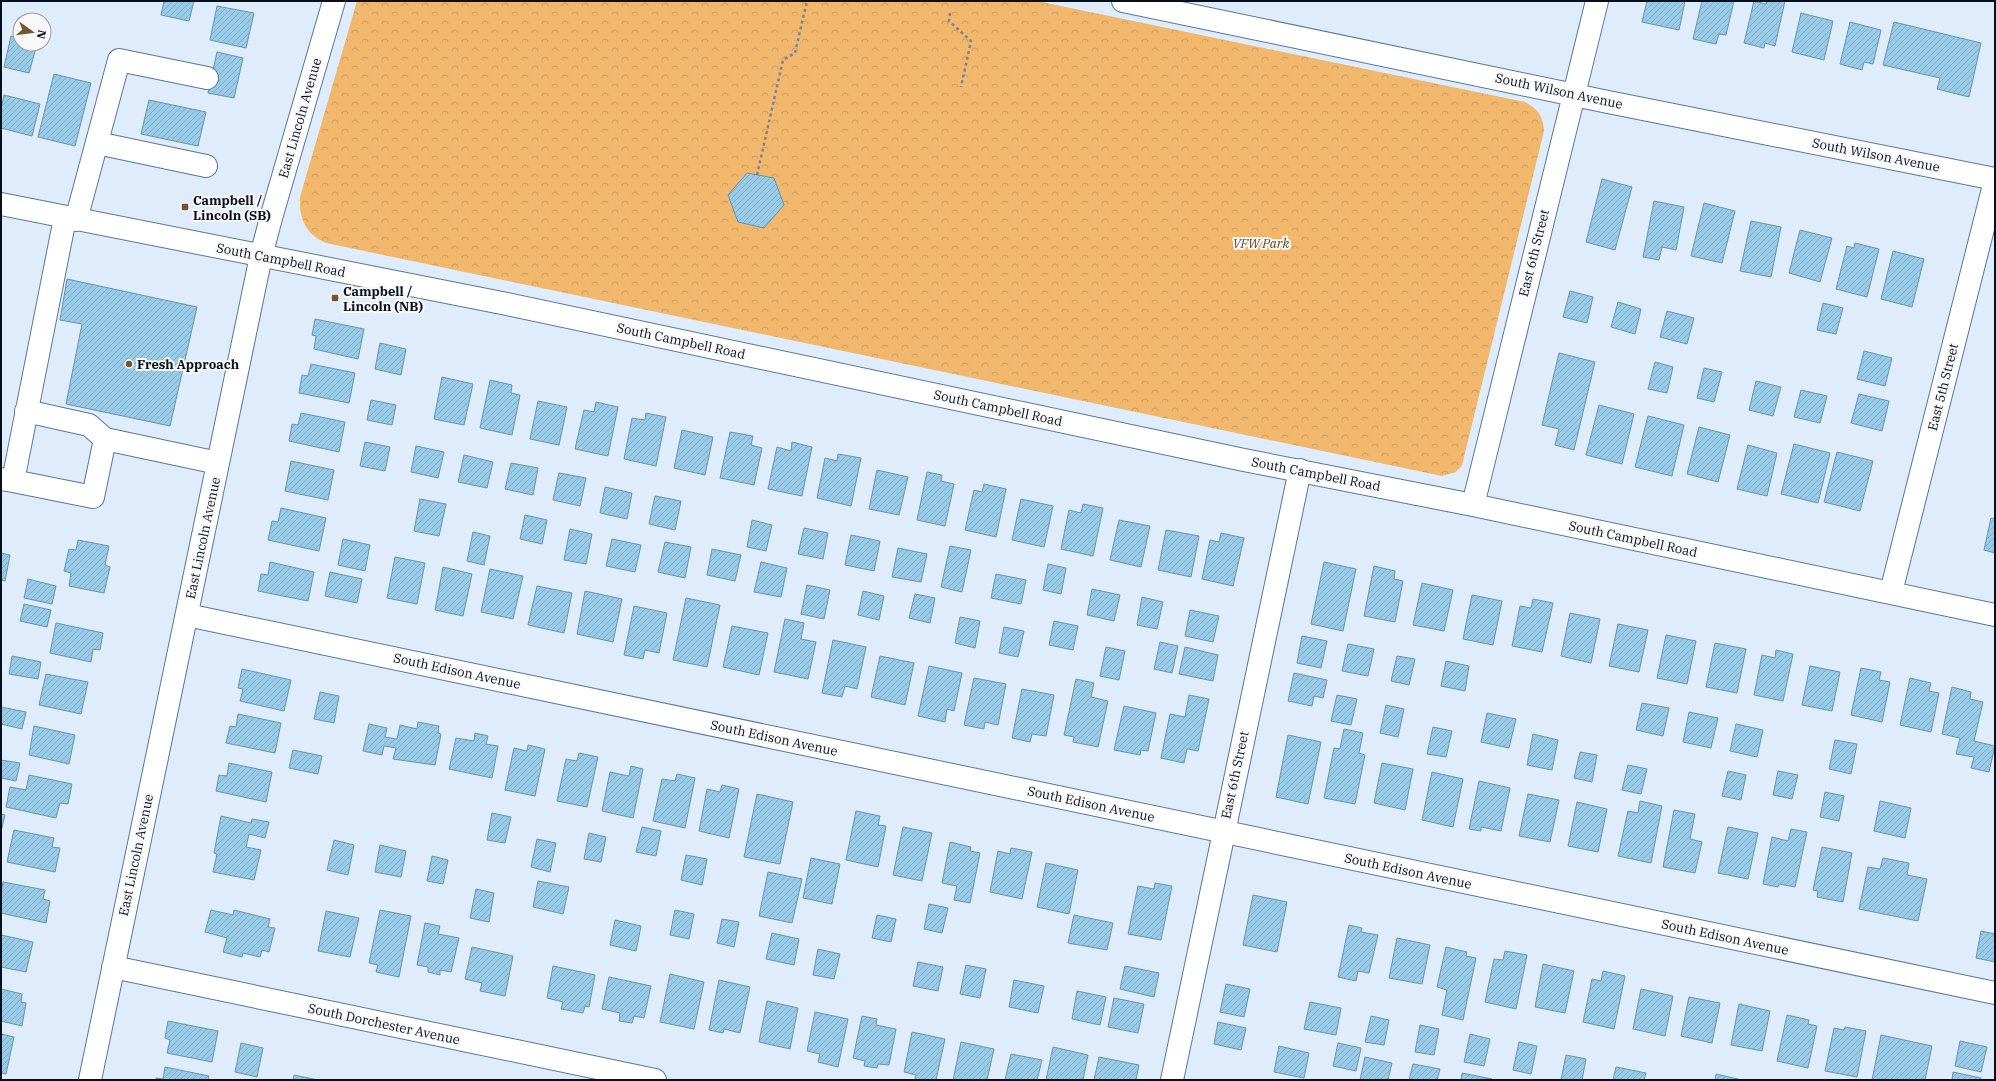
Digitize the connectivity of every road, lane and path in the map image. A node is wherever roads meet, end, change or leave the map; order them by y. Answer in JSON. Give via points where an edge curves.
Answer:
{"nodes":[{"id":1,"x":334,"y":1,"type":"edge"},
{"id":2,"x":807,"y":1,"type":"edge"},
{"id":3,"x":1123,"y":1,"type":"edge"},
{"id":4,"x":1597,"y":1,"type":"edge"},
{"id":5,"x":950,"y":13,"type":"dead end"},
{"id":6,"x":207,"y":78,"type":"dead end"},
{"id":7,"x":961,"y":87,"type":"dead end"},
{"id":8,"x":1574,"y":94,"type":"junction"},
{"id":9,"x":97,"y":143,"type":"junction"},
{"id":10,"x":206,"y":166,"type":"dead end"},
{"id":11,"x":757,"y":175,"type":"dead end"},
{"id":12,"x":1995,"y":180,"type":"edge"},
{"id":13,"x":1,"y":204,"type":"edge"},
{"id":14,"x":71,"y":219,"type":"junction"},
{"id":15,"x":262,"y":256,"type":"junction"},
{"id":16,"x":26,"y":411,"type":"junction"},
{"id":17,"x":105,"y":439,"type":"junction"},
{"id":18,"x":218,"y":463,"type":"junction"},
{"id":19,"x":1300,"y":470,"type":"junction"},
{"id":20,"x":7,"y":480,"type":"edge"},
{"id":21,"x":1473,"y":505,"type":"junction"},
{"id":22,"x":1892,"y":592,"type":"junction"},
{"id":23,"x":1995,"y":614,"type":"edge"},
{"id":24,"x":187,"y":615,"type":"junction"},
{"id":25,"x":1223,"y":832,"type":"junction"},
{"id":26,"x":113,"y":967,"type":"junction"},
{"id":27,"x":1995,"y":993,"type":"edge"},
{"id":28,"x":90,"y":1080,"type":"edge"},
{"id":29,"x":655,"y":1080,"type":"edge"},
{"id":30,"x":1172,"y":1080,"type":"edge"}],
"edges":[{"from":1,"to":15,"type":"street","name":"East Lincoln Avenue"},
{"from":2,"to":11,"type":"path","via":[[795,53],[783,60]]},
{"from":3,"to":8,"type":"street","name":"South Wilson Avenue"},
{"from":4,"to":8,"type":"street","name":"East 6th Street"},
{"from":5,"to":7,"type":"path","via":[[949,21],[971,41]]},
{"from":6,"to":9,"type":"street","via":[[119,60]]},
{"from":8,"to":12,"type":"street","name":"South Wilson Avenue"},
{"from":8,"to":21,"type":"street","name":"East 6th Street"},
{"from":9,"to":10,"type":"street"},
{"from":9,"to":14,"type":"street"},
{"from":12,"to":22,"type":"street","name":"East 5th Street"},
{"from":13,"to":14,"type":"street","name":"South Campbell Road"},
{"from":14,"to":15,"type":"street","name":"South Campbell Road"},
{"from":14,"to":16,"type":"street"},
{"from":15,"to":18,"type":"street","name":"East Lincoln Avenue"},
{"from":15,"to":19,"type":"street","name":"South Campbell Road","via":[[502,303]]},
{"from":16,"to":17,"type":"street","via":[[89,425]]},
{"from":16,"to":20,"type":"street"},
{"from":17,"to":18,"type":"street"},
{"from":17,"to":20,"type":"street","via":[[92,497]]},
{"from":18,"to":24,"type":"street","name":"East Lincoln Avenue"},
{"from":19,"to":21,"type":"street","name":"South Campbell Road"},
{"from":19,"to":25,"type":"street","name":"East 6th Street"},
{"from":21,"to":22,"type":"street","name":"South Campbell Road"},
{"from":22,"to":23,"type":"street","name":"South Campbell Road"},
{"from":24,"to":25,"type":"street","name":"South Edison Avenue"},
{"from":24,"to":26,"type":"street","name":"East Lincoln Avenue"},
{"from":25,"to":27,"type":"street","name":"South Edison Avenue"},
{"from":25,"to":30,"type":"street","name":"East 6th Street"},
{"from":26,"to":28,"type":"street","name":"East Lincoln Avenue"},
{"from":26,"to":29,"type":"street","name":"South Dorchester Avenue"}]}
